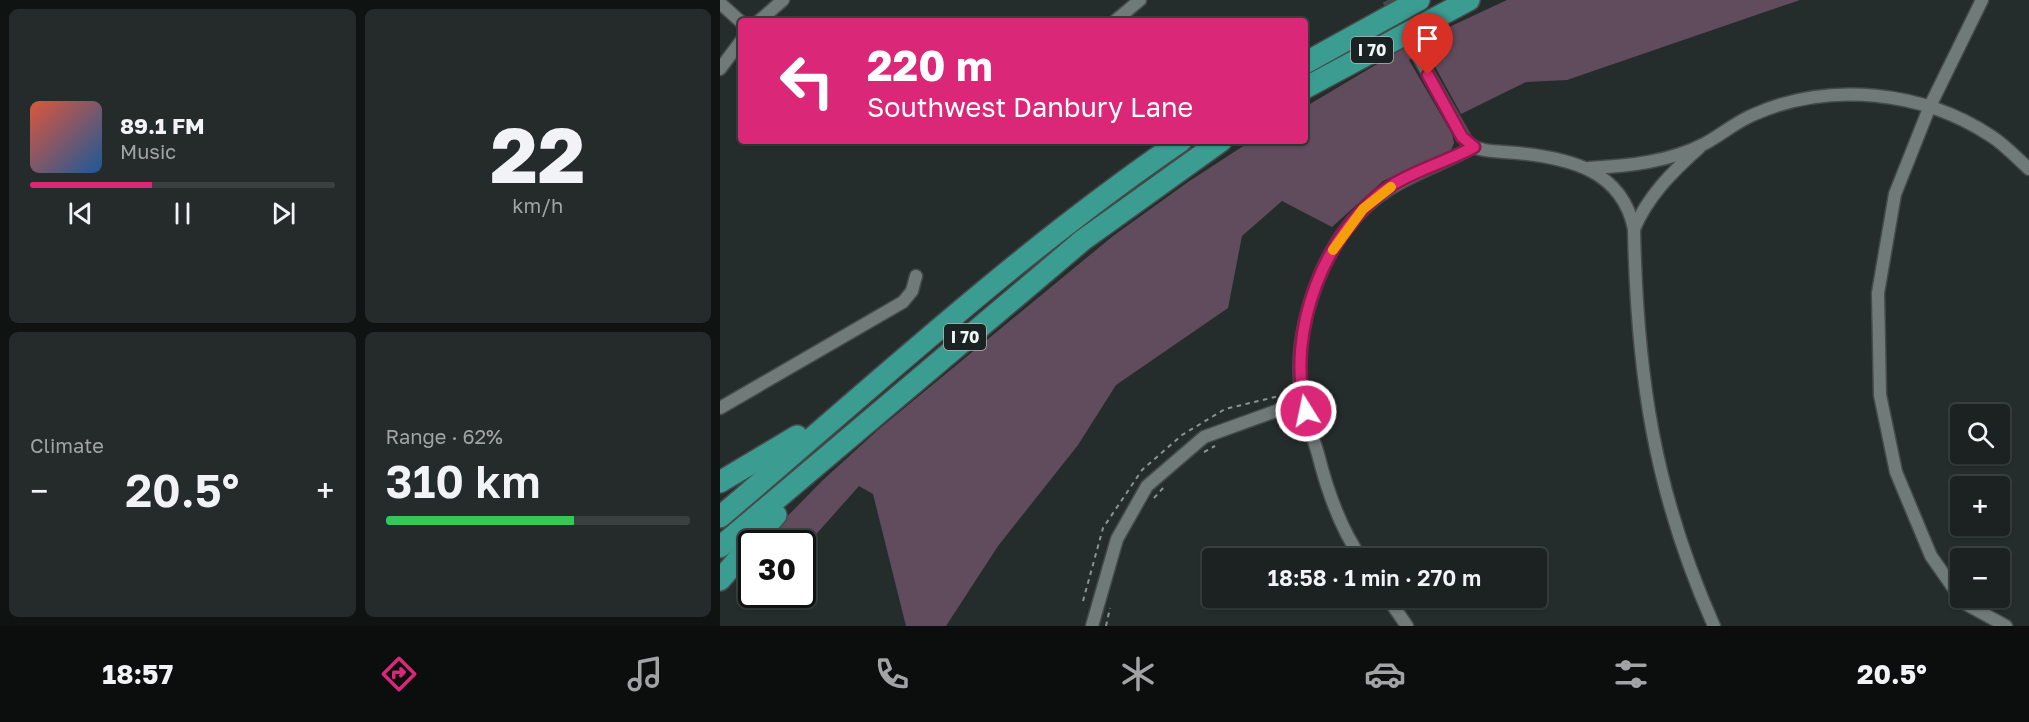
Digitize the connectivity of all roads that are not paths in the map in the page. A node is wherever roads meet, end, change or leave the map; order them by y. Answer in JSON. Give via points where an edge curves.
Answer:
{"nodes":[{"id":1,"x":783,"y":0,"type":"edge"},
{"id":2,"x":1140,"y":0,"type":"edge"},
{"id":3,"x":1419,"y":0,"type":"edge"},
{"id":4,"x":1468,"y":0,"type":"edge"},
{"id":5,"x":1478,"y":0,"type":"edge"},
{"id":6,"x":1982,"y":0,"type":"edge"},
{"id":7,"x":720,"y":3,"type":"edge"},
{"id":8,"x":1440,"y":14,"type":"junction"},
{"id":9,"x":762,"y":18,"type":"edge"},
{"id":10,"x":1119,"y":18,"type":"edge"},
{"id":11,"x":738,"y":19,"type":"edge"},
{"id":12,"x":738,"y":45,"type":"edge"},
{"id":13,"x":1417,"y":54,"type":"tunnel mouth"},
{"id":14,"x":1308,"y":61,"type":"edge"},
{"id":15,"x":720,"y":69,"type":"edge"},
{"id":16,"x":1308,"y":86,"type":"edge"},
{"id":17,"x":1930,"y":106,"type":"junction"},
{"id":18,"x":1177,"y":144,"type":"edge"},
{"id":19,"x":1217,"y":144,"type":"edge"},
{"id":20,"x":1702,"y":145,"type":"junction"},
{"id":21,"x":1474,"y":147,"type":"junction"},
{"id":22,"x":1588,"y":168,"type":"junction"},
{"id":23,"x":2029,"y":169,"type":"edge"},
{"id":24,"x":1634,"y":229,"type":"junction"},
{"id":25,"x":916,"y":276,"type":"dead end"},
{"id":26,"x":898,"y":365,"type":"junction"},
{"id":27,"x":1304,"y":404,"type":"junction"},
{"id":28,"x":720,"y":408,"type":"edge"},
{"id":29,"x":856,"y":430,"type":"junction"},
{"id":30,"x":720,"y":482,"type":"edge"},
{"id":31,"x":720,"y":517,"type":"edge"},
{"id":32,"x":720,"y":547,"type":"edge"},
{"id":33,"x":1355,"y":548,"type":"edge"},
{"id":34,"x":720,"y":580,"type":"edge"},
{"id":35,"x":1395,"y":608,"type":"edge"},
{"id":36,"x":1092,"y":626,"type":"edge"},
{"id":37,"x":1407,"y":626,"type":"edge"},
{"id":38,"x":1714,"y":626,"type":"edge"},
{"id":39,"x":2006,"y":626,"type":"edge"}],
"edges":[{"from":1,"to":9,"type":"street"},
{"from":2,"to":10,"type":"street"},
{"from":3,"to":14,"type":"highway","number":"I 70"},
{"from":4,"to":8,"type":"highway","number":"I 70"},
{"from":5,"to":8,"type":"highway"},
{"from":6,"to":17,"type":"street"},
{"from":7,"to":11,"type":"street"},
{"from":8,"to":16,"type":"highway","number":"I 70"},
{"from":12,"to":15,"type":"street"},
{"from":13,"to":21,"type":"street","via":[[1462,137]]},
{"from":17,"to":20,"type":"street","via":[[1879,95],[1815,96],[1755,114]]},
{"from":17,"to":23,"type":"street","via":[[1991,136]]},
{"from":17,"to":39,"type":"street","via":[[1895,194],[1878,293],[1880,395],[1896,472],[1931,556],[1964,603]]},
{"from":18,"to":26,"type":"highway","number":"I 70","via":[[1066,224]]},
{"from":19,"to":29,"type":"highway","number":"I 70","via":[[1083,240]]},
{"from":20,"to":22,"type":"street","via":[[1639,165]]},
{"from":20,"to":24,"type":"street","via":[[1669,174],[1642,210]]},
{"from":21,"to":22,"type":"street","via":[[1566,160]]},
{"from":21,"to":27,"type":"street","via":[[1394,184],[1363,209],[1339,239],[1317,280],[1306,321],[1301,358]]},
{"from":22,"to":24,"type":"street","via":[[1624,201]]},
{"from":24,"to":38,"type":"street","via":[[1640,361],[1652,435],[1669,507]]},
{"from":25,"to":28,"type":"street","via":[[912,291],[903,302]]},
{"from":26,"to":30,"type":"highway","via":[[772,453]]},
{"from":26,"to":31,"type":"highway","number":"I 70"},
{"from":27,"to":33,"type":"street","via":[[1327,489]]},
{"from":27,"to":36,"type":"street","via":[[1204,437],[1147,486],[1117,539]]},
{"from":29,"to":32,"type":"highway","number":"I 70"},
{"from":29,"to":34,"type":"highway"},
{"from":35,"to":37,"type":"street"}]}
